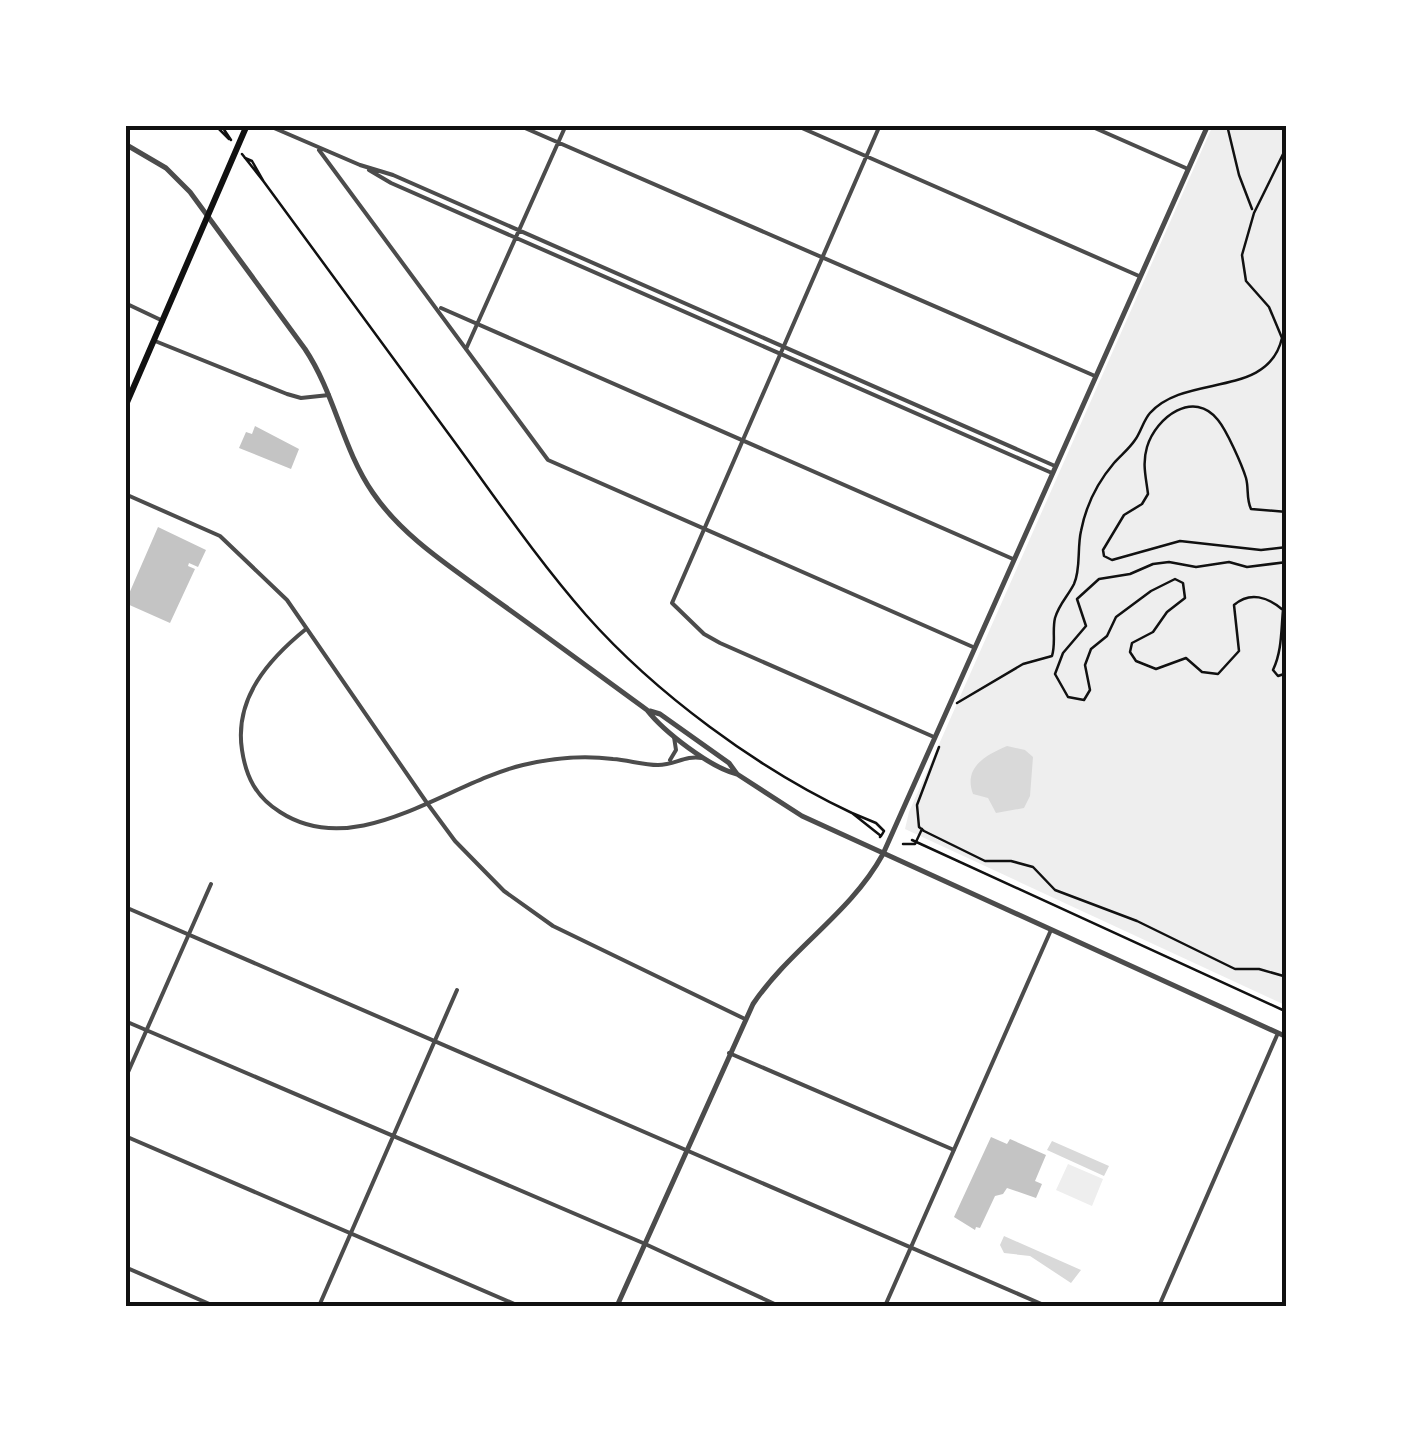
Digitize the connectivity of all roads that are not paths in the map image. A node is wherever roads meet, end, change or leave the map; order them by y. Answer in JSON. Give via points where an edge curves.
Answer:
{"nodes":[{"id":1,"x":247,"y":125,"type":"edge"},
{"id":2,"x":268,"y":125,"type":"edge"},
{"id":3,"x":518,"y":125,"type":"edge"},
{"id":4,"x":566,"y":125,"type":"edge"},
{"id":5,"x":795,"y":125,"type":"edge"},
{"id":6,"x":880,"y":125,"type":"edge"},
{"id":7,"x":1088,"y":125,"type":"edge"},
{"id":8,"x":1208,"y":125,"type":"edge"},
{"id":9,"x":558,"y":142,"type":"junction"},
{"id":10,"x":125,"y":144,"type":"edge"},
{"id":11,"x":316,"y":146,"type":"junction"},
{"id":12,"x":866,"y":156,"type":"junction"},
{"id":13,"x":360,"y":166,"type":"junction"},
{"id":14,"x":1188,"y":169,"type":"junction"},
{"id":15,"x":208,"y":216,"type":"junction"},
{"id":16,"x":520,"y":231,"type":"junction"},
{"id":17,"x":516,"y":238,"type":"junction"},
{"id":18,"x":822,"y":258,"type":"junction"},
{"id":19,"x":1140,"y":276,"type":"junction"},
{"id":20,"x":125,"y":303,"type":"edge"},
{"id":21,"x":437,"y":306,"type":"junction"},
{"id":22,"x":164,"y":320,"type":"junction"},
{"id":23,"x":478,"y":324,"type":"junction"},
{"id":24,"x":155,"y":340,"type":"junction"},
{"id":25,"x":783,"y":347,"type":"junction"},
{"id":26,"x":466,"y":349,"type":"junction"},
{"id":27,"x":780,"y":354,"type":"junction"},
{"id":28,"x":1095,"y":376,"type":"junction"},
{"id":29,"x":330,"y":394,"type":"junction"},
{"id":30,"x":125,"y":408,"type":"edge"},
{"id":31,"x":742,"y":440,"type":"junction"},
{"id":32,"x":1053,"y":469,"type":"junction"},
{"id":33,"x":125,"y":494,"type":"edge"},
{"id":34,"x":704,"y":529,"type":"junction"},
{"id":35,"x":1013,"y":559,"type":"junction"},
{"id":36,"x":306,"y":628,"type":"junction"},
{"id":37,"x":973,"y":647,"type":"junction"},
{"id":38,"x":647,"y":710,"type":"junction"},
{"id":39,"x":672,"y":733,"type":"junction"},
{"id":40,"x":934,"y":736,"type":"junction"},
{"id":41,"x":706,"y":759,"type":"junction"},
{"id":42,"x":667,"y":764,"type":"junction"},
{"id":43,"x":737,"y":774,"type":"junction"},
{"id":44,"x":426,"y":803,"type":"junction"},
{"id":45,"x":883,"y":854,"type":"junction"},
{"id":46,"x":211,"y":884,"type":"dead end"},
{"id":47,"x":125,"y":906,"type":"edge"},
{"id":48,"x":1051,"y":930,"type":"junction"},
{"id":49,"x":189,"y":934,"type":"junction"},
{"id":50,"x":457,"y":990,"type":"dead end"},
{"id":51,"x":745,"y":1018,"type":"junction"},
{"id":52,"x":125,"y":1021,"type":"edge"},
{"id":53,"x":146,"y":1030,"type":"junction"},
{"id":54,"x":1278,"y":1033,"type":"junction"},
{"id":55,"x":1287,"y":1037,"type":"edge"},
{"id":56,"x":435,"y":1040,"type":"junction"},
{"id":57,"x":729,"y":1053,"type":"junction"},
{"id":58,"x":125,"y":1079,"type":"edge"},
{"id":59,"x":125,"y":1136,"type":"edge"},
{"id":60,"x":393,"y":1136,"type":"junction"},
{"id":61,"x":685,"y":1149,"type":"junction"},
{"id":62,"x":954,"y":1150,"type":"junction"},
{"id":63,"x":350,"y":1234,"type":"junction"},
{"id":64,"x":643,"y":1244,"type":"junction"},
{"id":65,"x":912,"y":1247,"type":"junction"},
{"id":66,"x":125,"y":1267,"type":"edge"},
{"id":67,"x":214,"y":1306,"type":"edge"},
{"id":68,"x":318,"y":1306,"type":"edge"},
{"id":69,"x":519,"y":1306,"type":"edge"},
{"id":70,"x":616,"y":1306,"type":"edge"},
{"id":71,"x":780,"y":1306,"type":"edge"},
{"id":72,"x":885,"y":1306,"type":"edge"},
{"id":73,"x":1046,"y":1306,"type":"edge"},
{"id":74,"x":1159,"y":1306,"type":"edge"}],
"edges":[{"from":1,"to":15,"type":"main road"},
{"from":2,"to":11,"type":"street"},
{"from":3,"to":9,"type":"street"},
{"from":4,"to":9,"type":"street"},
{"from":5,"to":12,"type":"street"},
{"from":6,"to":12,"type":"street"},
{"from":7,"to":14,"type":"street"},
{"from":8,"to":14,"type":"street"},
{"from":9,"to":16,"type":"street"},
{"from":9,"to":18,"type":"street"},
{"from":10,"to":15,"type":"street","via":[[173,174]]},
{"from":11,"to":13,"type":"street"},
{"from":11,"to":21,"type":"street"},
{"from":12,"to":18,"type":"street"},
{"from":12,"to":19,"type":"street"},
{"from":13,"to":16,"type":"street"},
{"from":13,"to":17,"type":"street"},
{"from":14,"to":19,"type":"street"},
{"from":15,"to":22,"type":"main road"},
{"from":15,"to":29,"type":"street"},
{"from":16,"to":17,"type":"street"},
{"from":16,"to":25,"type":"street"},
{"from":17,"to":23,"type":"street"},
{"from":17,"to":27,"type":"street"},
{"from":18,"to":25,"type":"street"},
{"from":18,"to":28,"type":"street"},
{"from":19,"to":28,"type":"street"},
{"from":20,"to":22,"type":"street"},
{"from":21,"to":23,"type":"street"},
{"from":21,"to":26,"type":"street"},
{"from":22,"to":24,"type":"main road"},
{"from":23,"to":26,"type":"street"},
{"from":23,"to":31,"type":"street"},
{"from":24,"to":29,"type":"street","via":[[287,394]]},
{"from":24,"to":30,"type":"main road"},
{"from":25,"to":27,"type":"street"},
{"from":25,"to":32,"type":"street"},
{"from":26,"to":34,"type":"street","via":[[548,460]]},
{"from":27,"to":31,"type":"street"},
{"from":27,"to":32,"type":"street"},
{"from":28,"to":32,"type":"street"},
{"from":29,"to":38,"type":"street","via":[[361,474],[396,522]]},
{"from":31,"to":34,"type":"street"},
{"from":31,"to":35,"type":"street"},
{"from":32,"to":35,"type":"street"},
{"from":33,"to":36,"type":"street","via":[[220,536],[288,600]]},
{"from":34,"to":37,"type":"street"},
{"from":34,"to":40,"type":"street","via":[[672,603],[704,634]]},
{"from":35,"to":37,"type":"street"},
{"from":36,"to":44,"type":"street"},
{"from":36,"to":44,"type":"street","via":[[269,662],[245,706],[242,752],[256,792],[296,822],[322,828],[375,822]]},
{"from":37,"to":40,"type":"street"},
{"from":38,"to":39,"type":"street"},
{"from":38,"to":43,"type":"street"},
{"from":39,"to":41,"type":"street"},
{"from":39,"to":42,"type":"street","via":[[676,750]]},
{"from":40,"to":45,"type":"street"},
{"from":41,"to":42,"type":"street","via":[[688,756]]},
{"from":41,"to":43,"type":"street"},
{"from":42,"to":44,"type":"street","via":[[592,757],[535,762]]},
{"from":43,"to":45,"type":"street","via":[[790,810]]},
{"from":44,"to":51,"type":"street","via":[[481,870],[554,926]]},
{"from":45,"to":48,"type":"street"},
{"from":45,"to":51,"type":"street","via":[[851,902],[781,967]]},
{"from":46,"to":49,"type":"street"},
{"from":47,"to":49,"type":"street"},
{"from":48,"to":54,"type":"street"},
{"from":48,"to":62,"type":"street"},
{"from":49,"to":53,"type":"street"},
{"from":49,"to":56,"type":"street"},
{"from":50,"to":56,"type":"street"},
{"from":51,"to":57,"type":"street"},
{"from":52,"to":53,"type":"street"},
{"from":53,"to":58,"type":"street"},
{"from":53,"to":60,"type":"street"},
{"from":54,"to":55,"type":"street"},
{"from":54,"to":74,"type":"street"},
{"from":56,"to":60,"type":"street"},
{"from":56,"to":61,"type":"street"},
{"from":57,"to":61,"type":"street"},
{"from":57,"to":62,"type":"street"},
{"from":59,"to":63,"type":"street"},
{"from":60,"to":63,"type":"street"},
{"from":60,"to":64,"type":"street"},
{"from":61,"to":64,"type":"street"},
{"from":61,"to":65,"type":"street"},
{"from":62,"to":65,"type":"street"},
{"from":63,"to":68,"type":"street"},
{"from":63,"to":69,"type":"street"},
{"from":64,"to":70,"type":"street"},
{"from":64,"to":71,"type":"street"},
{"from":65,"to":72,"type":"street"},
{"from":65,"to":73,"type":"street"},
{"from":66,"to":67,"type":"street"}]}
